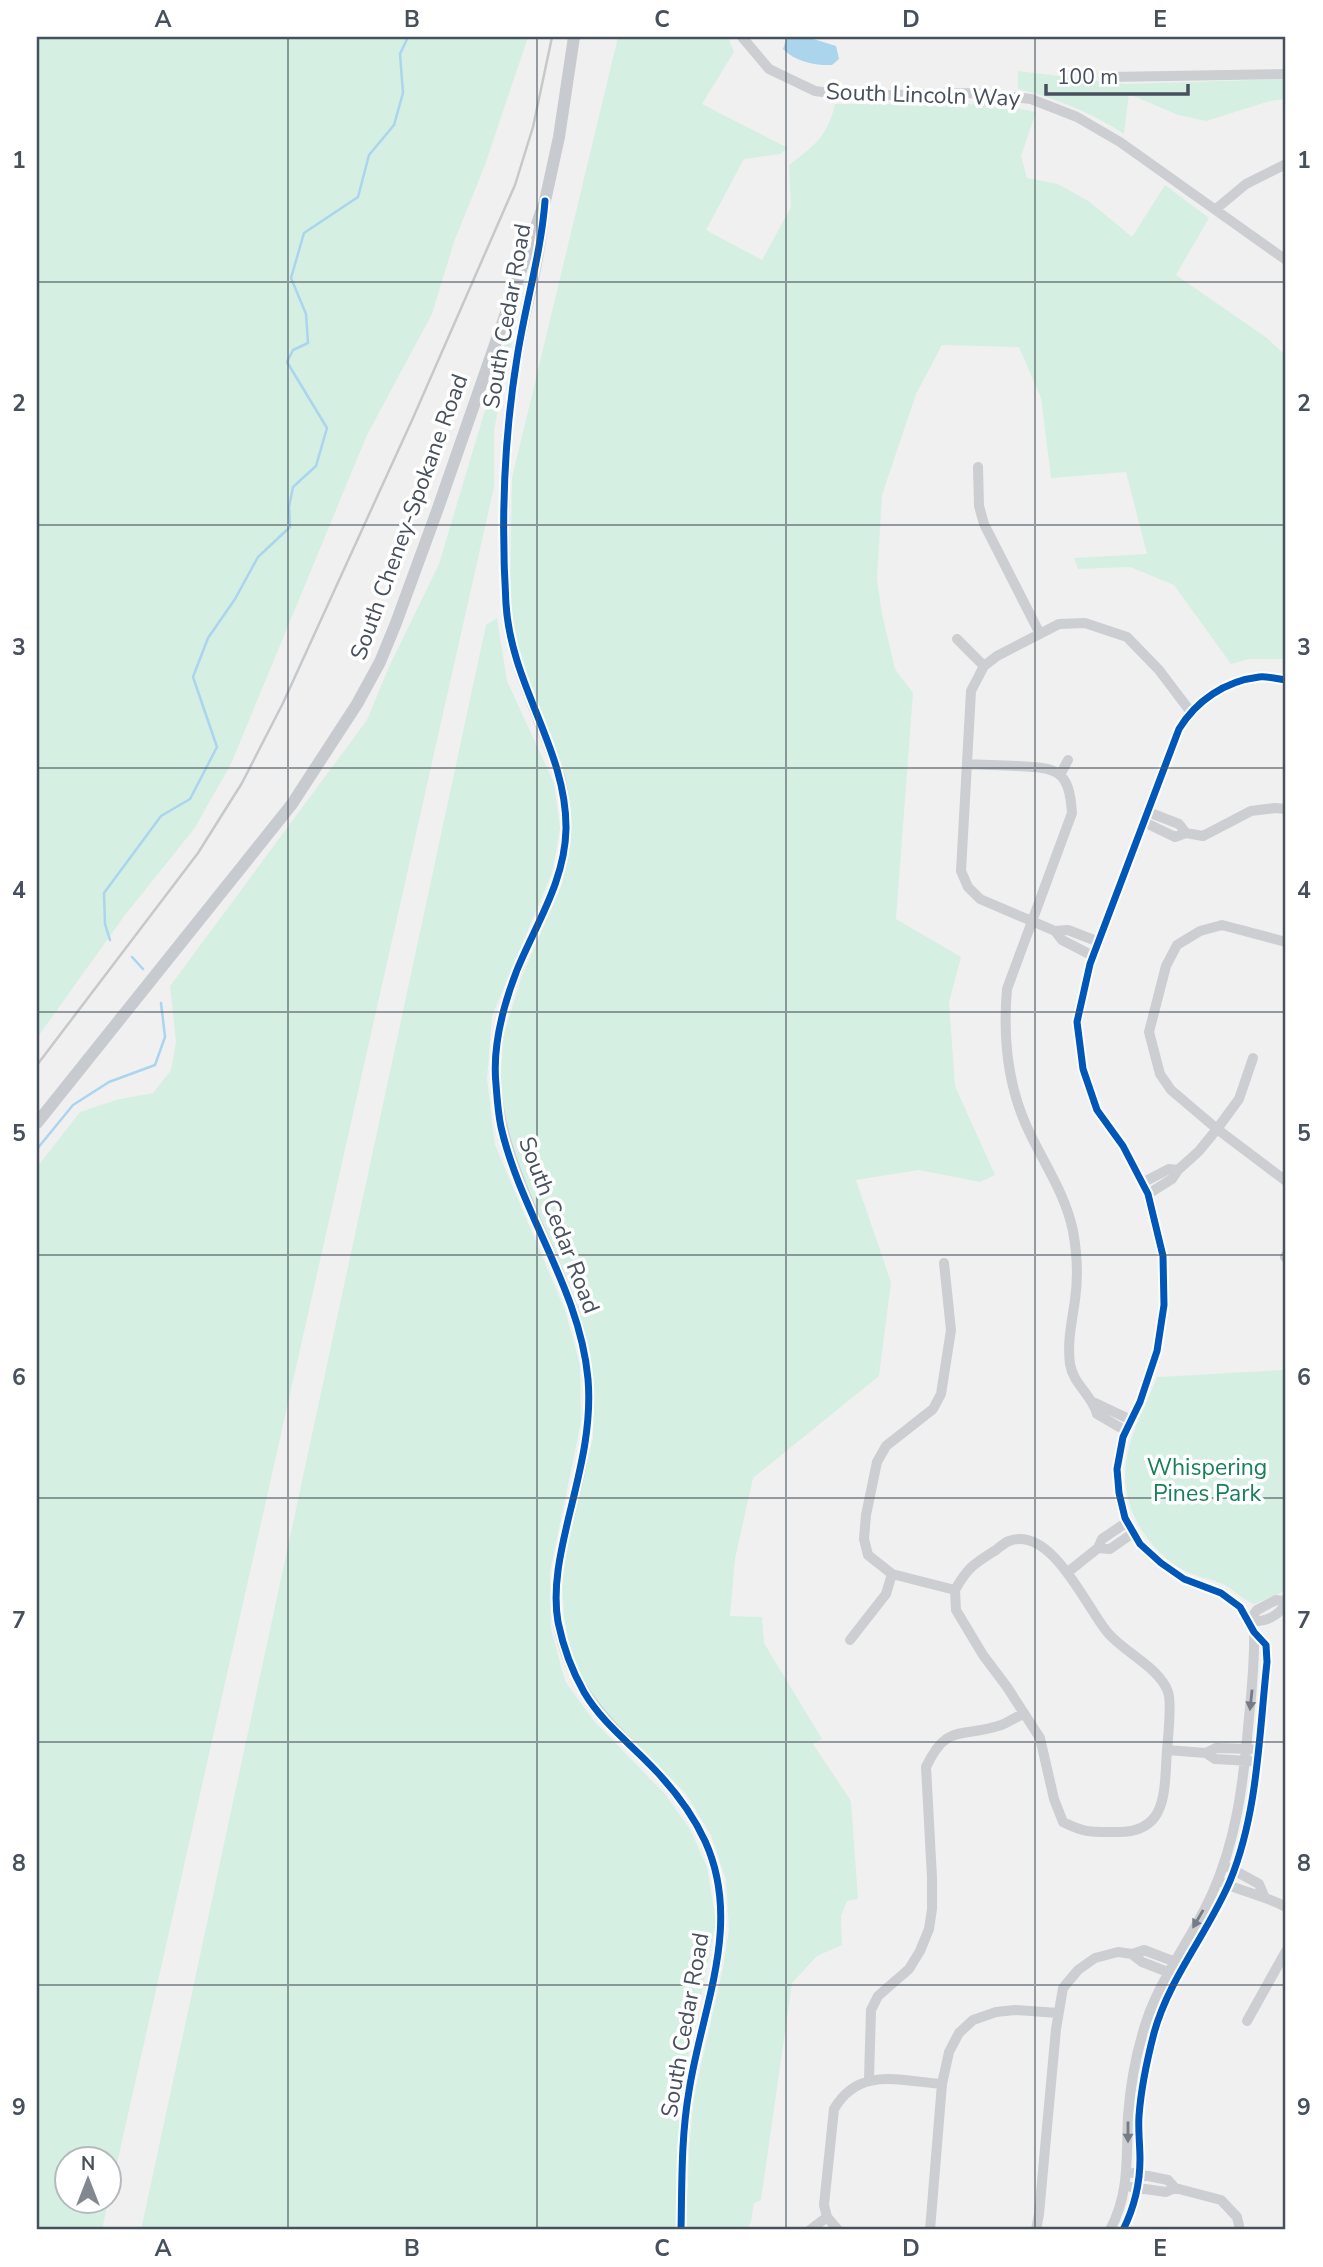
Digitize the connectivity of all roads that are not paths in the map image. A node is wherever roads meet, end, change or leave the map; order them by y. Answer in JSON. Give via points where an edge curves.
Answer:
{"nodes":[{"id":1,"x":573,"y":37,"type":"edge"},
{"id":2,"x":742,"y":37,"type":"edge"},
{"id":3,"x":1286,"y":74,"type":"edge"},
{"id":4,"x":1109,"y":77,"type":"dead end"},
{"id":5,"x":1286,"y":164,"type":"edge"},
{"id":6,"x":545,"y":201,"type":"junction"},
{"id":7,"x":1216,"y":209,"type":"junction"},
{"id":8,"x":1286,"y":260,"type":"edge"},
{"id":9,"x":978,"y":467,"type":"dead end"},
{"id":10,"x":1041,"y":634,"type":"junction"},
{"id":11,"x":957,"y":639,"type":"dead end"},
{"id":12,"x":984,"y":666,"type":"junction"},
{"id":13,"x":1286,"y":680,"type":"edge"},
{"id":14,"x":1190,"y":711,"type":"junction"},
{"id":15,"x":1068,"y":760,"type":"dead end"},
{"id":16,"x":967,"y":764,"type":"junction"},
{"id":17,"x":1060,"y":775,"type":"junction"},
{"id":18,"x":1286,"y":809,"type":"edge"},
{"id":19,"x":1146,"y":817,"type":"junction"},
{"id":20,"x":1033,"y":921,"type":"junction"},
{"id":21,"x":1055,"y":931,"type":"junction"},
{"id":22,"x":1099,"y":942,"type":"junction"},
{"id":23,"x":1286,"y":942,"type":"edge"},
{"id":24,"x":1093,"y":956,"type":"junction"},
{"id":25,"x":1253,"y":1058,"type":"dead end"},
{"id":26,"x":37,"y":1123,"type":"edge"},
{"id":27,"x":1217,"y":1129,"type":"junction"},
{"id":28,"x":1178,"y":1170,"type":"junction"},
{"id":29,"x":1286,"y":1181,"type":"edge"},
{"id":30,"x":1142,"y":1183,"type":"junction"},
{"id":31,"x":1148,"y":1194,"type":"junction"},
{"id":32,"x":944,"y":1264,"type":"dead end"},
{"id":33,"x":1093,"y":1402,"type":"junction"},
{"id":34,"x":1131,"y":1420,"type":"junction"},
{"id":35,"x":1126,"y":1432,"type":"junction"},
{"id":36,"x":1127,"y":1522,"type":"junction"},
{"id":37,"x":1133,"y":1533,"type":"junction"},
{"id":38,"x":1098,"y":1548,"type":"junction"},
{"id":39,"x":1068,"y":1572,"type":"junction"},
{"id":40,"x":892,"y":1574,"type":"junction"},
{"id":41,"x":955,"y":1590,"type":"junction"},
{"id":42,"x":1286,"y":1601,"type":"edge"},
{"id":43,"x":1252,"y":1627,"type":"junction"},
{"id":44,"x":850,"y":1640,"type":"dead end"},
{"id":45,"x":1023,"y":1714,"type":"junction"},
{"id":46,"x":1252,"y":1749,"type":"junction"},
{"id":47,"x":1167,"y":1750,"type":"junction"},
{"id":48,"x":1206,"y":1753,"type":"junction"},
{"id":49,"x":1251,"y":1761,"type":"junction"},
{"id":50,"x":1229,"y":1867,"type":"junction"},
{"id":51,"x":1223,"y":1882,"type":"junction"},
{"id":52,"x":1264,"y":1896,"type":"junction"},
{"id":53,"x":1286,"y":1907,"type":"edge"},
{"id":54,"x":1286,"y":1951,"type":"edge"},
{"id":55,"x":1176,"y":1969,"type":"junction"},
{"id":56,"x":1058,"y":2013,"type":"junction"},
{"id":57,"x":1247,"y":2021,"type":"dead end"},
{"id":58,"x":869,"y":2079,"type":"junction"},
{"id":59,"x":942,"y":2084,"type":"junction"},
{"id":60,"x":1133,"y":2173,"type":"junction"},
{"id":61,"x":1131,"y":2187,"type":"junction"},
{"id":62,"x":1175,"y":2188,"type":"junction"},
{"id":63,"x":827,"y":2217,"type":"junction"},
{"id":64,"x":681,"y":2230,"type":"edge"},
{"id":65,"x":810,"y":2230,"type":"edge"},
{"id":66,"x":838,"y":2230,"type":"edge"},
{"id":67,"x":930,"y":2230,"type":"edge"},
{"id":68,"x":1036,"y":2230,"type":"edge"},
{"id":69,"x":1110,"y":2230,"type":"edge"},
{"id":70,"x":1123,"y":2230,"type":"edge"},
{"id":71,"x":1240,"y":2230,"type":"edge"}],
"edges":[{"from":1,"to":6,"type":"main road","name":"South Cheney-Spokane Road"},
{"from":2,"to":7,"type":"street","name":"South Lincoln Way","via":[[769,69],[814,91],[833,95],[975,93],[1031,99],[1077,117],[1121,142]]},
{"from":3,"to":4,"type":"street"},
{"from":5,"to":7,"type":"street","via":[[1246,184]]},
{"from":6,"to":26,"type":"main road","name":"South Cheney-Spokane Road","via":[[396,623],[357,704],[271,831]]},
{"from":6,"to":64,"type":"street","name":"South Cedar Road","via":[[509,404],[506,604],[518,671],[562,783],[566,831],[560,872],[500,1018],[495,1075],[500,1124],[578,1327],[588,1377],[589,1420],[557,1582],[557,1618],[567,1656],[585,1695],[687,1808],[718,1880],[722,1928],[689,2092]]},
{"from":7,"to":8,"type":"street","name":"South Lincoln Way"},
{"from":9,"to":10,"type":"street","via":[[981,517]]},
{"from":10,"to":12,"type":"street"},
{"from":10,"to":14,"type":"street","via":[[1059,624],[1085,623],[1127,637]]},
{"from":11,"to":12,"type":"street"},
{"from":12,"to":16,"type":"street","via":[[971,691]]},
{"from":13,"to":14,"type":"street","via":[[1259,677],[1219,689]]},
{"from":14,"to":19,"type":"street"},
{"from":15,"to":17,"type":"street"},
{"from":16,"to":17,"type":"street","via":[[1048,767]]},
{"from":16,"to":20,"type":"street","via":[[961,872],[980,899]]},
{"from":17,"to":20,"type":"street","via":[[1071,793],[1072,813]]},
{"from":18,"to":19,"type":"street","via":[[1251,811],[1203,836],[1186,833],[1179,824]]},
{"from":19,"to":22,"type":"street"},
{"from":20,"to":21,"type":"street"},
{"from":20,"to":33,"type":"street","via":[[1007,989],[1006,1047],[1026,1124],[1062,1193],[1073,1231],[1077,1271],[1068,1342],[1070,1367]]},
{"from":21,"to":22,"type":"street","via":[[1068,930]]},
{"from":21,"to":24,"type":"street","via":[[1062,940]]},
{"from":22,"to":24,"type":"street"},
{"from":23,"to":27,"type":"street","via":[[1222,925],[1177,945],[1166,966],[1149,1032],[1156,1063],[1171,1090]]},
{"from":24,"to":30,"type":"street","via":[[1077,1021],[1083,1069],[1097,1110]]},
{"from":25,"to":27,"type":"street","via":[[1239,1099]]},
{"from":27,"to":28,"type":"street"},
{"from":27,"to":29,"type":"street"},
{"from":28,"to":30,"type":"street","via":[[1169,1169]]},
{"from":28,"to":31,"type":"street"},
{"from":30,"to":31,"type":"street"},
{"from":31,"to":34,"type":"street","via":[[1163,1256],[1164,1304],[1157,1351]]},
{"from":32,"to":40,"type":"street","via":[[951,1329],[941,1394],[933,1409],[886,1446],[877,1462],[866,1515],[868,1555]]},
{"from":33,"to":34,"type":"street"},
{"from":33,"to":35,"type":"street","via":[[1097,1414]]},
{"from":34,"to":35,"type":"street"},
{"from":35,"to":36,"type":"street","via":[[1117,1469]]},
{"from":36,"to":37,"type":"street"},
{"from":36,"to":38,"type":"street","via":[[1102,1539]]},
{"from":37,"to":38,"type":"street","via":[[1110,1549]]},
{"from":37,"to":43,"type":"street","via":[[1161,1563],[1184,1579],[1240,1607]]},
{"from":38,"to":39,"type":"street"},
{"from":39,"to":41,"type":"street","via":[[1046,1549],[1031,1541],[1010,1540],[967,1569]]},
{"from":39,"to":47,"type":"street","via":[[1107,1632],[1157,1674],[1169,1693]]},
{"from":40,"to":41,"type":"street"},
{"from":40,"to":44,"type":"street","via":[[886,1594]]},
{"from":41,"to":45,"type":"street","via":[[956,1610]]},
{"from":42,"to":43,"type":"street","via":[[1276,1600],[1257,1610]]},
{"from":43,"to":46,"type":"street","via":[[1265,1645],[1267,1662]]},
{"from":45,"to":47,"type":"street","via":[[1040,1738],[1063,1822],[1082,1832],[1128,1833],[1146,1827],[1163,1801]]},
{"from":45,"to":58,"type":"street","via":[[1000,1726],[945,1738],[926,1767],[932,1878],[929,1929],[909,1969],[878,1996],[871,2010]]},
{"from":46,"to":48,"type":"street","via":[[1216,1748]]},
{"from":46,"to":49,"type":"street"},
{"from":47,"to":48,"type":"street"},
{"from":48,"to":49,"type":"street","via":[[1215,1759]]},
{"from":49,"to":50,"type":"street","via":[[1248,1826]]},
{"from":50,"to":51,"type":"street"},
{"from":50,"to":52,"type":"street","via":[[1259,1884]]},
{"from":51,"to":52,"type":"street"},
{"from":51,"to":55,"type":"street","via":[[1209,1926]]},
{"from":52,"to":53,"type":"street"},
{"from":54,"to":57,"type":"street"},
{"from":55,"to":56,"type":"street","via":[[1144,1950],[1095,1958],[1063,1988]]},
{"from":55,"to":60,"type":"street","via":[[1144,2077]]},
{"from":56,"to":59,"type":"street","via":[[1015,2010],[973,2020],[949,2052]]},
{"from":56,"to":68,"type":"street"},
{"from":58,"to":59,"type":"street"},
{"from":58,"to":63,"type":"street","via":[[841,2096],[834,2109],[824,2205]]},
{"from":59,"to":67,"type":"street"},
{"from":60,"to":61,"type":"street"},
{"from":60,"to":62,"type":"street","via":[[1168,2180]]},
{"from":61,"to":62,"type":"street","via":[[1166,2192]]},
{"from":61,"to":69,"type":"street"},
{"from":61,"to":70,"type":"street","via":[[1131,2215]]},
{"from":62,"to":71,"type":"street","via":[[1221,2200],[1237,2217]]},
{"from":63,"to":65,"type":"street"},
{"from":63,"to":66,"type":"street"}]}
